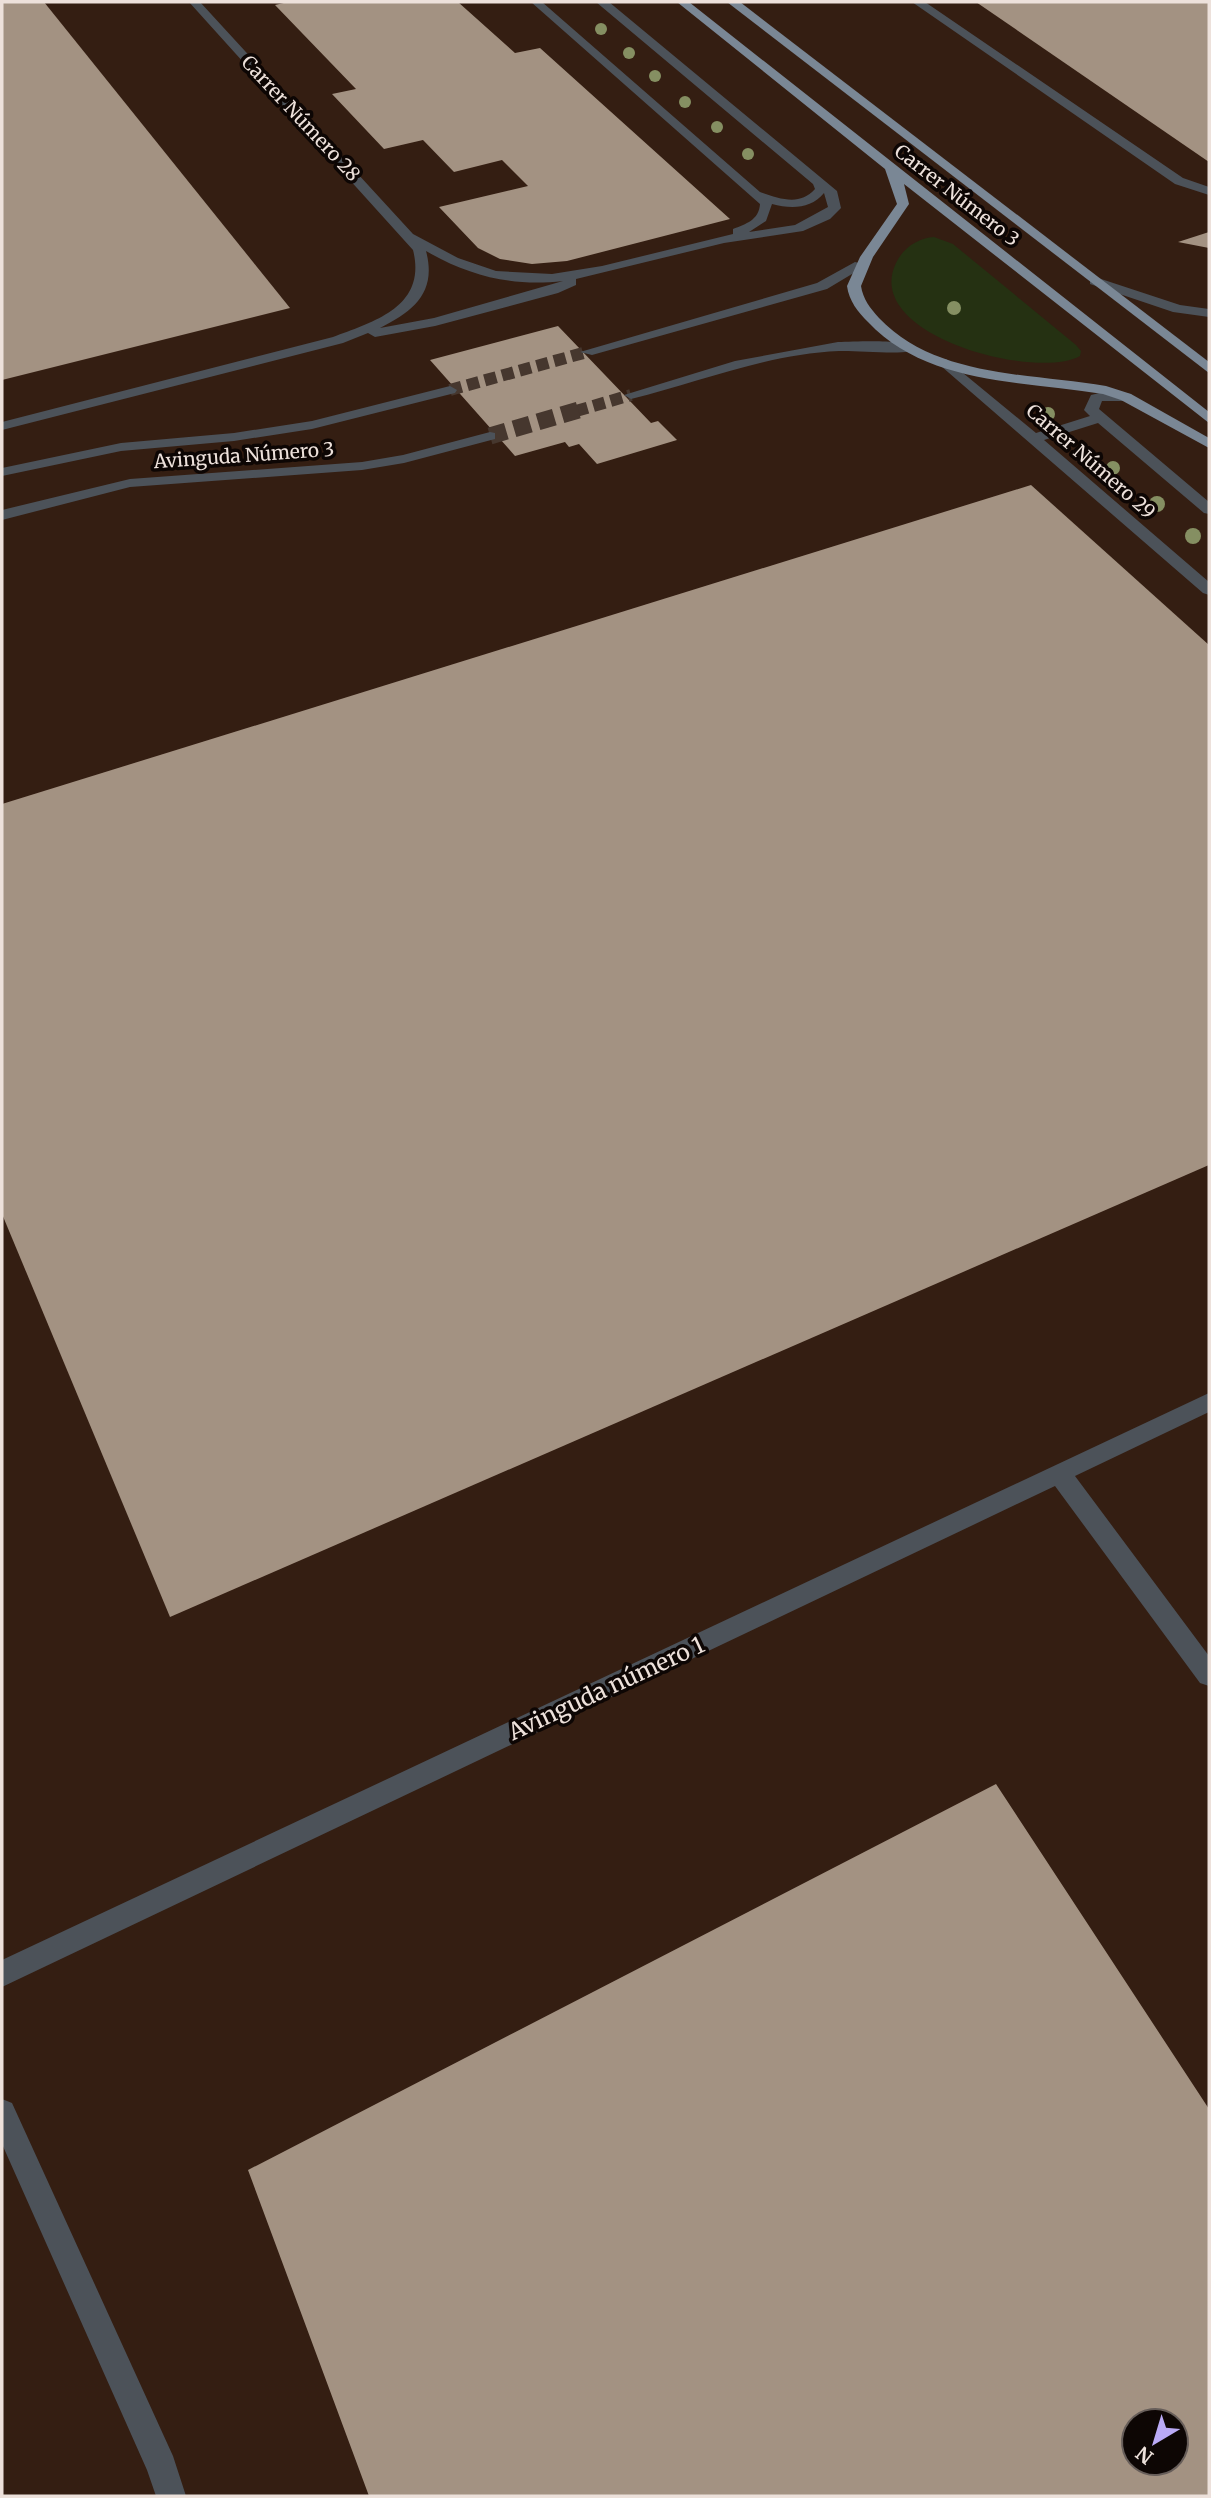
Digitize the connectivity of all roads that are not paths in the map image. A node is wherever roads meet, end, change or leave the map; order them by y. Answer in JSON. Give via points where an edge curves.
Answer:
{"nodes":[{"id":1,"x":194,"y":2,"type":"edge"},
{"id":2,"x":536,"y":2,"type":"edge"},
{"id":3,"x":602,"y":2,"type":"edge"},
{"id":4,"x":682,"y":2,"type":"edge"},
{"id":5,"x":733,"y":2,"type":"edge"},
{"id":6,"x":918,"y":2,"type":"edge"},
{"id":7,"x":888,"y":165,"type":"junction"},
{"id":8,"x":819,"y":182,"type":"junction"},
{"id":9,"x":1209,"y":191,"type":"edge"},
{"id":10,"x":759,"y":195,"type":"junction"},
{"id":11,"x":408,"y":235,"type":"junction"},
{"id":12,"x":723,"y":240,"type":"junction"},
{"id":13,"x":860,"y":265,"type":"junction"},
{"id":14,"x":588,"y":274,"type":"junction"},
{"id":15,"x":1095,"y":281,"type":"junction"},
{"id":16,"x":1209,"y":313,"type":"edge"},
{"id":17,"x":338,"y":340,"type":"junction"},
{"id":18,"x":911,"y":349,"type":"junction"},
{"id":19,"x":587,"y":352,"type":"tunnel mouth"},
{"id":20,"x":946,"y":363,"type":"junction"},
{"id":21,"x":1209,"y":369,"type":"edge"},
{"id":22,"x":450,"y":390,"type":"tunnel mouth"},
{"id":23,"x":631,"y":395,"type":"tunnel mouth"},
{"id":24,"x":1126,"y":397,"type":"junction"},
{"id":25,"x":1099,"y":418,"type":"junction"},
{"id":26,"x":1209,"y":419,"type":"edge"},
{"id":27,"x":2,"y":426,"type":"edge"},
{"id":28,"x":490,"y":436,"type":"tunnel mouth"},
{"id":29,"x":1034,"y":438,"type":"junction"},
{"id":30,"x":1209,"y":444,"type":"edge"},
{"id":31,"x":2,"y":472,"type":"edge"},
{"id":32,"x":1209,"y":510,"type":"edge"},
{"id":33,"x":2,"y":515,"type":"edge"},
{"id":34,"x":1209,"y":590,"type":"edge"},
{"id":35,"x":1209,"y":1402,"type":"edge"},
{"id":36,"x":1060,"y":1474,"type":"junction"},
{"id":37,"x":1209,"y":1675,"type":"edge"},
{"id":38,"x":2,"y":1974,"type":"edge"},
{"id":39,"x":2,"y":2113,"type":"edge"},
{"id":40,"x":171,"y":2496,"type":"edge"}],
"edges":[{"from":1,"to":11,"type":"street","name":"Carrer Número 28"},
{"from":2,"to":10,"type":"street"},
{"from":3,"to":8,"type":"street"},
{"from":4,"to":7,"type":"main road","name":"Carrer Número 3"},
{"from":5,"to":15,"type":"main road","name":"Carrer Número 3"},
{"from":6,"to":9,"type":"street","via":[[1179,181]]},
{"from":7,"to":13,"type":"main road","via":[[903,204]]},
{"from":7,"to":26,"type":"main road","name":"Carrer Número 3"},
{"from":8,"to":10,"type":"street","via":[[818,194],[801,202],[780,203]]},
{"from":8,"to":12,"type":"street","via":[[836,200],[829,214],[774,233]]},
{"from":10,"to":12,"type":"street","via":[[766,203],[765,216]]},
{"from":11,"to":14,"type":"street","via":[[481,272],[526,279]]},
{"from":11,"to":17,"type":"street","via":[[425,261],[420,288],[385,322]]},
{"from":12,"to":14,"type":"street"},
{"from":13,"to":18,"type":"main road","via":[[854,287],[860,303],[884,332]]},
{"from":13,"to":19,"type":"street","via":[[822,286]]},
{"from":14,"to":17,"type":"street","via":[[553,290],[461,315]]},
{"from":15,"to":16,"type":"street","via":[[1178,309]]},
{"from":15,"to":21,"type":"main road","name":"Carrer Número 3"},
{"from":17,"to":27,"type":"street"},
{"from":18,"to":20,"type":"main road"},
{"from":18,"to":23,"type":"street","via":[[817,346]]},
{"from":20,"to":24,"type":"main road","via":[[1084,385]]},
{"from":20,"to":29,"type":"street","name":"Carrer Número 29"},
{"from":22,"to":31,"type":"street","name":"Avinguda Número 3","via":[[312,425],[121,447]]},
{"from":24,"to":25,"type":"street","name":"Carrer Número 29","via":[[1096,398],[1091,410]]},
{"from":24,"to":30,"type":"main road"},
{"from":25,"to":29,"type":"street"},
{"from":25,"to":32,"type":"street","name":"Carrer Número 29"},
{"from":28,"to":33,"type":"street","name":"Avinguda Número 3","via":[[362,466],[130,483]]},
{"from":29,"to":34,"type":"street","name":"Carrer Número 29"},
{"from":35,"to":36,"type":"street","name":"Avinguda número 1"},
{"from":36,"to":37,"type":"street"},
{"from":36,"to":38,"type":"street","name":"Avinguda número 1"},
{"from":39,"to":40,"type":"street"}]}
